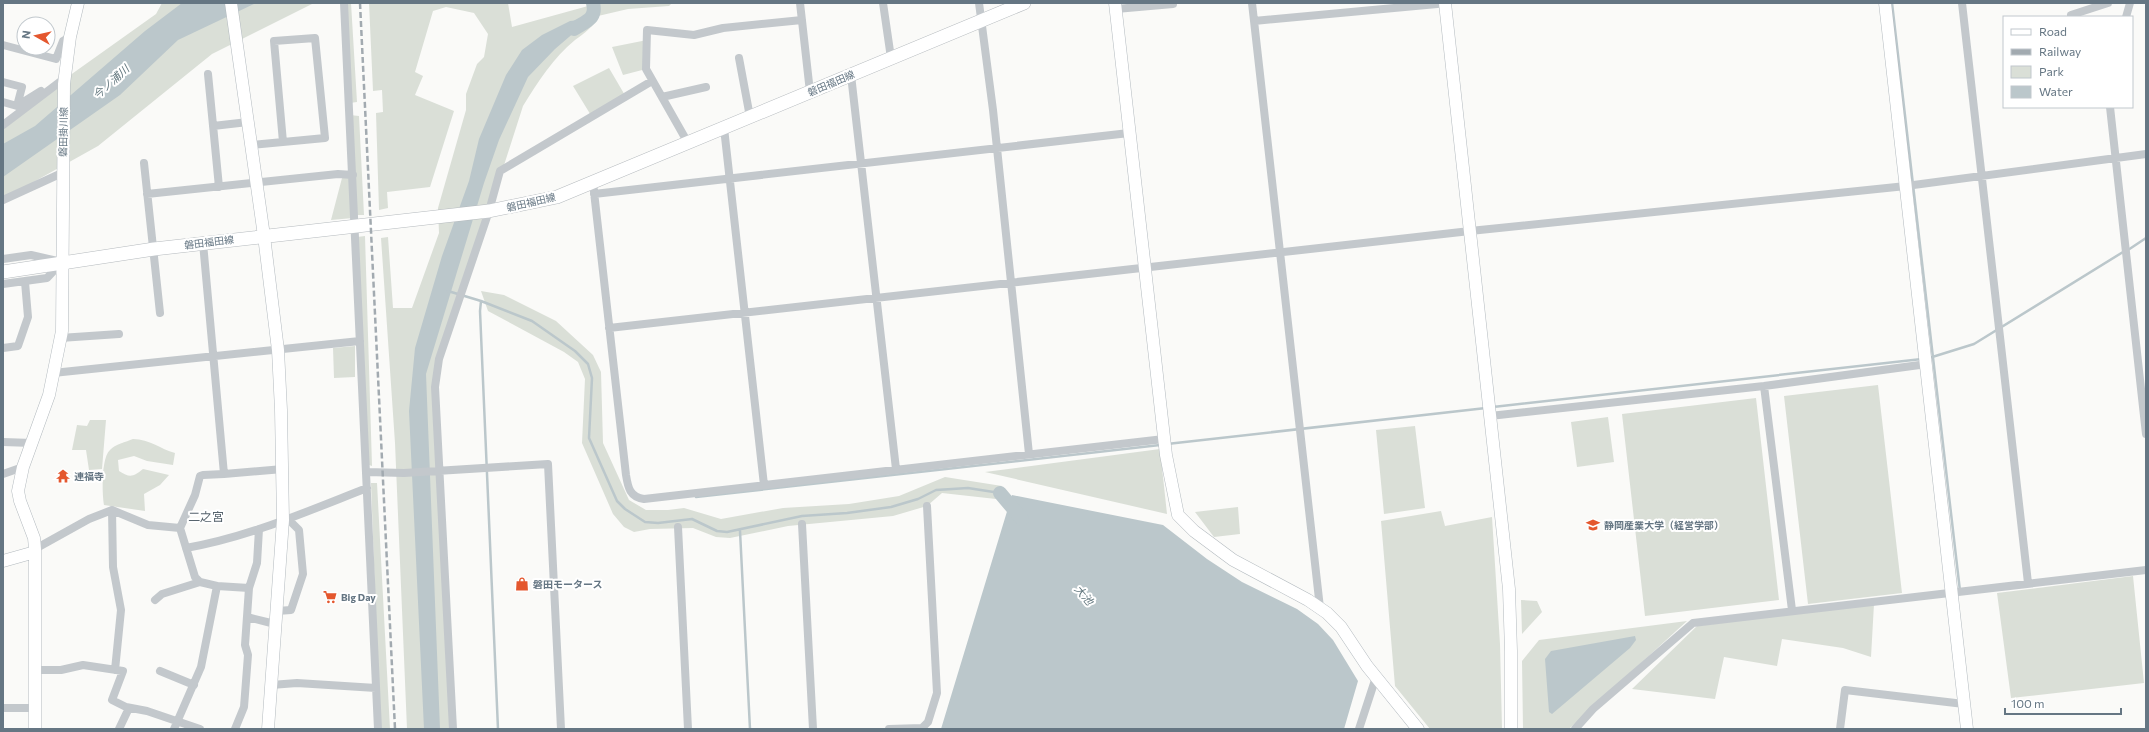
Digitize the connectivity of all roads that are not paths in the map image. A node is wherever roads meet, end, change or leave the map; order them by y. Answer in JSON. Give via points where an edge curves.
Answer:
{"nodes":[{"id":1,"x":78,"y":3,"type":"edge"},
{"id":2,"x":231,"y":3,"type":"edge"},
{"id":3,"x":344,"y":3,"type":"edge"},
{"id":4,"x":800,"y":3,"type":"edge"},
{"id":5,"x":883,"y":3,"type":"edge"},
{"id":6,"x":979,"y":3,"type":"edge"},
{"id":7,"x":1024,"y":3,"type":"edge"},
{"id":8,"x":1252,"y":3,"type":"edge"},
{"id":9,"x":1446,"y":3,"type":"edge"},
{"id":10,"x":1449,"y":3,"type":"edge"},
{"id":11,"x":1885,"y":3,"type":"edge"},
{"id":12,"x":1962,"y":3,"type":"edge"},
{"id":13,"x":2105,"y":3,"type":"edge"},
{"id":14,"x":2130,"y":3,"type":"edge"},
{"id":15,"x":1173,"y":4,"type":"edge"},
{"id":16,"x":1115,"y":6,"type":"edge"},
{"id":17,"x":2072,"y":15,"type":"dead end"},
{"id":18,"x":2126,"y":16,"type":"edge"},
{"id":19,"x":981,"y":19,"type":"junction"},
{"id":20,"x":802,"y":20,"type":"junction"},
{"id":21,"x":1254,"y":21,"type":"junction"},
{"id":22,"x":70,"y":37,"type":"junction"},
{"id":23,"x":3,"y":45,"type":"edge"},
{"id":24,"x":739,"y":58,"type":"dead end"},
{"id":25,"x":891,"y":58,"type":"junction"},
{"id":26,"x":208,"y":74,"type":"dead end"},
{"id":27,"x":851,"y":75,"type":"junction"},
{"id":28,"x":652,"y":81,"type":"junction"},
{"id":29,"x":3,"y":82,"type":"edge"},
{"id":30,"x":62,"y":82,"type":"junction"},
{"id":31,"x":706,"y":87,"type":"dead end"},
{"id":32,"x":810,"y":92,"type":"junction"},
{"id":33,"x":662,"y":97,"type":"junction"},
{"id":34,"x":3,"y":102,"type":"edge"},
{"id":35,"x":17,"y":106,"type":"junction"},
{"id":36,"x":2110,"y":108,"type":"edge"},
{"id":37,"x":750,"y":117,"type":"junction"},
{"id":38,"x":248,"y":122,"type":"junction"},
{"id":39,"x":3,"y":125,"type":"edge"},
{"id":40,"x":213,"y":126,"type":"junction"},
{"id":41,"x":724,"y":128,"type":"junction"},
{"id":42,"x":1129,"y":133,"type":"junction"},
{"id":43,"x":284,"y":142,"type":"junction"},
{"id":44,"x":688,"y":143,"type":"junction"},
{"id":45,"x":252,"y":145,"type":"junction"},
{"id":46,"x":997,"y":149,"type":"junction"},
{"id":47,"x":2146,"y":154,"type":"edge"},
{"id":48,"x":2114,"y":157,"type":"junction"},
{"id":49,"x":144,"y":163,"type":"dead end"},
{"id":50,"x":862,"y":164,"type":"junction"},
{"id":51,"x":62,"y":170,"type":"junction"},
{"id":52,"x":353,"y":175,"type":"junction"},
{"id":53,"x":1982,"y":176,"type":"junction"},
{"id":54,"x":728,"y":179,"type":"junction"},
{"id":55,"x":257,"y":183,"type":"junction"},
{"id":56,"x":1906,"y":186,"type":"junction"},
{"id":57,"x":219,"y":187,"type":"junction"},
{"id":58,"x":594,"y":188,"type":"junction"},
{"id":59,"x":147,"y":194,"type":"junction"},
{"id":60,"x":3,"y":200,"type":"edge"},
{"id":61,"x":487,"y":211,"type":"junction"},
{"id":62,"x":353,"y":227,"type":"junction"},
{"id":63,"x":1470,"y":231,"type":"junction"},
{"id":64,"x":264,"y":236,"type":"junction"},
{"id":65,"x":203,"y":243,"type":"junction"},
{"id":66,"x":154,"y":249,"type":"junction"},
{"id":67,"x":1280,"y":253,"type":"junction"},
{"id":68,"x":3,"y":259,"type":"edge"},
{"id":69,"x":62,"y":262,"type":"junction"},
{"id":70,"x":1145,"y":267,"type":"junction"},
{"id":71,"x":3,"y":272,"type":"edge"},
{"id":72,"x":1010,"y":281,"type":"junction"},
{"id":73,"x":25,"y":282,"type":"junction"},
{"id":74,"x":3,"y":284,"type":"edge"},
{"id":75,"x":876,"y":297,"type":"junction"},
{"id":76,"x":744,"y":312,"type":"junction"},
{"id":77,"x":160,"y":313,"type":"dead end"},
{"id":78,"x":609,"y":328,"type":"junction"},
{"id":79,"x":119,"y":334,"type":"dead end"},
{"id":80,"x":60,"y":338,"type":"junction"},
{"id":81,"x":360,"y":341,"type":"junction"},
{"id":82,"x":3,"y":348,"type":"edge"},
{"id":83,"x":278,"y":350,"type":"junction"},
{"id":84,"x":213,"y":357,"type":"junction"},
{"id":85,"x":1926,"y":359,"type":"junction"},
{"id":86,"x":53,"y":373,"type":"junction"},
{"id":87,"x":1764,"y":386,"type":"junction"},
{"id":88,"x":1490,"y":416,"type":"junction"},
{"id":89,"x":2146,"y":434,"type":"edge"},
{"id":90,"x":1164,"y":439,"type":"junction"},
{"id":91,"x":3,"y":442,"type":"edge"},
{"id":92,"x":32,"y":443,"type":"junction"},
{"id":93,"x":1029,"y":454,"type":"junction"},
{"id":94,"x":23,"y":467,"type":"junction"},
{"id":95,"x":896,"y":469,"type":"junction"},
{"id":96,"x":283,"y":470,"type":"junction"},
{"id":97,"x":439,"y":471,"type":"junction"},
{"id":98,"x":367,"y":472,"type":"junction"},
{"id":99,"x":3,"y":474,"type":"edge"},
{"id":100,"x":224,"y":474,"type":"junction"},
{"id":101,"x":764,"y":485,"type":"junction"},
{"id":102,"x":367,"y":488,"type":"junction"},
{"id":103,"x":927,"y":506,"type":"dead end"},
{"id":104,"x":112,"y":510,"type":"junction"},
{"id":105,"x":285,"y":519,"type":"junction"},
{"id":106,"x":802,"y":524,"type":"dead end"},
{"id":107,"x":678,"y":527,"type":"dead end"},
{"id":108,"x":180,"y":528,"type":"junction"},
{"id":109,"x":259,"y":529,"type":"junction"},
{"id":110,"x":186,"y":548,"type":"junction"},
{"id":111,"x":35,"y":551,"type":"junction"},
{"id":112,"x":3,"y":561,"type":"edge"},
{"id":113,"x":2146,"y":570,"type":"edge"},
{"id":114,"x":200,"y":582,"type":"junction"},
{"id":115,"x":2028,"y":583,"type":"junction"},
{"id":116,"x":217,"y":586,"type":"junction"},
{"id":117,"x":249,"y":588,"type":"junction"},
{"id":118,"x":1951,"y":592,"type":"junction"},
{"id":119,"x":155,"y":600,"type":"dead end"},
{"id":120,"x":1320,"y":608,"type":"junction"},
{"id":121,"x":1792,"y":610,"type":"junction"},
{"id":122,"x":247,"y":617,"type":"junction"},
{"id":123,"x":276,"y":617,"type":"junction"},
{"id":124,"x":34,"y":670,"type":"junction"},
{"id":125,"x":115,"y":670,"type":"junction"},
{"id":126,"x":160,"y":671,"type":"dead end"},
{"id":127,"x":1376,"y":677,"type":"junction"},
{"id":128,"x":194,"y":685,"type":"junction"},
{"id":129,"x":271,"y":685,"type":"junction"},
{"id":130,"x":376,"y":688,"type":"junction"},
{"id":131,"x":1964,"y":704,"type":"junction"},
{"id":132,"x":3,"y":708,"type":"edge"},
{"id":133,"x":35,"y":708,"type":"junction"},
{"id":134,"x":128,"y":708,"type":"junction"},
{"id":135,"x":178,"y":720,"type":"junction"},
{"id":136,"x":35,"y":729,"type":"edge"},
{"id":137,"x":119,"y":729,"type":"edge"},
{"id":138,"x":174,"y":729,"type":"edge"},
{"id":139,"x":200,"y":729,"type":"edge"},
{"id":140,"x":235,"y":729,"type":"edge"},
{"id":141,"x":268,"y":729,"type":"edge"},
{"id":142,"x":378,"y":729,"type":"edge"},
{"id":143,"x":453,"y":729,"type":"edge"},
{"id":144,"x":561,"y":729,"type":"edge"},
{"id":145,"x":688,"y":729,"type":"edge"},
{"id":146,"x":814,"y":729,"type":"edge"},
{"id":147,"x":889,"y":729,"type":"edge"},
{"id":148,"x":1359,"y":729,"type":"edge"},
{"id":149,"x":1418,"y":729,"type":"edge"},
{"id":150,"x":1511,"y":729,"type":"edge"},
{"id":151,"x":1575,"y":729,"type":"edge"},
{"id":152,"x":1840,"y":729,"type":"edge"},
{"id":153,"x":1967,"y":729,"type":"edge"}],
"edges":[{"from":1,"to":22,"type":"street","name":"磐田掛川線"},
{"from":2,"to":38,"type":"street"},
{"from":3,"to":52,"type":"street"},
{"from":4,"to":20,"type":"street"},
{"from":5,"to":25,"type":"street"},
{"from":6,"to":19,"type":"street"},
{"from":7,"to":19,"type":"main road","name":"磐田福田線"},
{"from":8,"to":21,"type":"street"},
{"from":9,"to":10,"type":"street"},
{"from":9,"to":21,"type":"street"},
{"from":9,"to":63,"type":"street"},
{"from":11,"to":56,"type":"street"},
{"from":12,"to":53,"type":"street"},
{"from":13,"to":17,"type":"street"},
{"from":14,"to":18,"type":"street"},
{"from":15,"to":16,"type":"street"},
{"from":16,"to":42,"type":"street"},
{"from":19,"to":25,"type":"main road","name":"磐田福田線"},
{"from":19,"to":46,"type":"street"},
{"from":20,"to":28,"type":"street","via":[[723,28],[694,35],[647,30],[646,69]]},
{"from":20,"to":32,"type":"street"},
{"from":21,"to":67,"type":"street"},
{"from":22,"to":23,"type":"street","via":[[63,41],[56,59]]},
{"from":22,"to":30,"type":"street","name":"磐田掛川線"},
{"from":24,"to":37,"type":"street"},
{"from":25,"to":27,"type":"main road","name":"磐田福田線"},
{"from":26,"to":40,"type":"street"},
{"from":27,"to":32,"type":"main road","name":"磐田福田線"},
{"from":27,"to":50,"type":"street"},
{"from":28,"to":33,"type":"street"},
{"from":28,"to":61,"type":"street","via":[[500,171]]},
{"from":29,"to":35,"type":"street","via":[[22,87]]},
{"from":30,"to":35,"type":"street","via":[[50,84]]},
{"from":30,"to":39,"type":"street"},
{"from":30,"to":51,"type":"street","name":"磐田掛川線"},
{"from":31,"to":33,"type":"street"},
{"from":32,"to":37,"type":"main road","name":"磐田福田線"},
{"from":33,"to":44,"type":"street"},
{"from":34,"to":35,"type":"street"},
{"from":36,"to":48,"type":"street"},
{"from":37,"to":41,"type":"main road","name":"磐田福田線"},
{"from":38,"to":40,"type":"street"},
{"from":38,"to":45,"type":"street"},
{"from":40,"to":57,"type":"street"},
{"from":41,"to":44,"type":"main road","name":"磐田福田線"},
{"from":41,"to":54,"type":"street"},
{"from":42,"to":46,"type":"street"},
{"from":42,"to":70,"type":"street"},
{"from":43,"to":43,"type":"street","via":[[325,138],[315,38],[274,41]]},
{"from":43,"to":45,"type":"street"},
{"from":44,"to":58,"type":"main road","name":"磐田福田線"},
{"from":45,"to":55,"type":"street"},
{"from":46,"to":50,"type":"street"},
{"from":46,"to":72,"type":"street"},
{"from":47,"to":48,"type":"street"},
{"from":48,"to":53,"type":"street"},
{"from":48,"to":89,"type":"street"},
{"from":49,"to":59,"type":"street"},
{"from":50,"to":54,"type":"street"},
{"from":50,"to":75,"type":"street"},
{"from":51,"to":60,"type":"street"},
{"from":51,"to":69,"type":"street","name":"磐田掛川線"},
{"from":52,"to":55,"type":"street","via":[[338,174]]},
{"from":52,"to":62,"type":"street"},
{"from":53,"to":56,"type":"street"},
{"from":53,"to":115,"type":"street"},
{"from":54,"to":58,"type":"street"},
{"from":54,"to":76,"type":"street"},
{"from":55,"to":57,"type":"street"},
{"from":55,"to":64,"type":"street"},
{"from":56,"to":63,"type":"street"},
{"from":56,"to":85,"type":"street"},
{"from":57,"to":59,"type":"street"},
{"from":58,"to":61,"type":"main road","name":"磐田福田線"},
{"from":58,"to":78,"type":"street"},
{"from":59,"to":66,"type":"street"},
{"from":61,"to":62,"type":"main road","name":"磐田福田線"},
{"from":61,"to":97,"type":"street","via":[[436,374]]},
{"from":62,"to":64,"type":"main road","name":"磐田福田線"},
{"from":62,"to":81,"type":"street"},
{"from":63,"to":67,"type":"street"},
{"from":63,"to":88,"type":"street"},
{"from":64,"to":65,"type":"main road","name":"磐田福田線"},
{"from":64,"to":83,"type":"street"},
{"from":65,"to":66,"type":"main road","name":"磐田福田線"},
{"from":65,"to":84,"type":"street"},
{"from":66,"to":69,"type":"main road","name":"磐田福田線"},
{"from":66,"to":77,"type":"street"},
{"from":67,"to":70,"type":"street"},
{"from":67,"to":120,"type":"street"},
{"from":68,"to":69,"type":"street","via":[[31,255]]},
{"from":69,"to":71,"type":"main road","name":"磐田福田線"},
{"from":69,"to":73,"type":"street","via":[[47,278]]},
{"from":69,"to":80,"type":"street","name":"磐田掛川線","via":[[63,309]]},
{"from":70,"to":72,"type":"street"},
{"from":70,"to":90,"type":"street"},
{"from":72,"to":75,"type":"street"},
{"from":72,"to":93,"type":"street"},
{"from":73,"to":74,"type":"street"},
{"from":73,"to":82,"type":"street","via":[[28,317],[18,346]]},
{"from":75,"to":76,"type":"street"},
{"from":75,"to":95,"type":"street"},
{"from":76,"to":78,"type":"street"},
{"from":76,"to":101,"type":"street"},
{"from":78,"to":101,"type":"street","via":[[626,475],[631,493],[636,498],[644,498]]},
{"from":79,"to":80,"type":"street"},
{"from":80,"to":86,"type":"street","name":"磐田掛川線"},
{"from":81,"to":83,"type":"street"},
{"from":81,"to":98,"type":"street"},
{"from":83,"to":84,"type":"street"},
{"from":83,"to":96,"type":"street"},
{"from":84,"to":86,"type":"street"},
{"from":84,"to":100,"type":"street"},
{"from":85,"to":87,"type":"street"},
{"from":85,"to":118,"type":"street"},
{"from":86,"to":92,"type":"street","name":"磐田掛川線","via":[[43,414]]},
{"from":87,"to":88,"type":"street"},
{"from":87,"to":121,"type":"street"},
{"from":88,"to":150,"type":"street","via":[[1509,589]]},
{"from":90,"to":93,"type":"street"},
{"from":90,"to":120,"type":"street","via":[[1178,515],[1194,531],[1233,560]]},
{"from":91,"to":92,"type":"street"},
{"from":92,"to":94,"type":"street","name":"磐田掛川線"},
{"from":93,"to":95,"type":"street"},
{"from":94,"to":99,"type":"street"},
{"from":94,"to":111,"type":"street","name":"磐田掛川線","via":[[18,491],[34,538]]},
{"from":95,"to":101,"type":"street"},
{"from":96,"to":100,"type":"street"},
{"from":96,"to":105,"type":"street"},
{"from":97,"to":98,"type":"street"},
{"from":97,"to":143,"type":"street"},
{"from":97,"to":144,"type":"street","via":[[548,464]]},
{"from":98,"to":102,"type":"street"},
{"from":100,"to":108,"type":"street","via":[[200,476],[195,495]]},
{"from":102,"to":105,"type":"street"},
{"from":102,"to":130,"type":"street"},
{"from":103,"to":147,"type":"street","via":[[937,693],[928,722],[922,728]]},
{"from":104,"to":108,"type":"street","via":[[148,525]]},
{"from":104,"to":111,"type":"street","via":[[89,519]]},
{"from":104,"to":125,"type":"street","via":[[113,567],[121,610]]},
{"from":105,"to":109,"type":"street"},
{"from":105,"to":123,"type":"street"},
{"from":105,"to":123,"type":"street","via":[[299,530],[303,574],[291,610]]},
{"from":106,"to":146,"type":"street"},
{"from":107,"to":145,"type":"street"},
{"from":108,"to":110,"type":"street"},
{"from":109,"to":110,"type":"street","via":[[216,543]]},
{"from":109,"to":117,"type":"street","via":[[257,563]]},
{"from":110,"to":114,"type":"street","via":[[195,577]]},
{"from":111,"to":112,"type":"street"},
{"from":111,"to":124,"type":"street","name":"磐田掛川線"},
{"from":113,"to":115,"type":"street"},
{"from":114,"to":116,"type":"street"},
{"from":114,"to":119,"type":"street","via":[[162,594]]},
{"from":115,"to":118,"type":"street"},
{"from":116,"to":117,"type":"street"},
{"from":116,"to":128,"type":"street","via":[[201,667]]},
{"from":117,"to":122,"type":"street"},
{"from":118,"to":121,"type":"street"},
{"from":118,"to":131,"type":"street"},
{"from":120,"to":127,"type":"street","via":[[1341,627]]},
{"from":121,"to":151,"type":"street","via":[[1693,623],[1593,709]]},
{"from":122,"to":123,"type":"street"},
{"from":122,"to":140,"type":"street","via":[[245,645],[248,655],[244,707]]},
{"from":123,"to":129,"type":"street"},
{"from":124,"to":125,"type":"street","via":[[61,670],[83,665]]},
{"from":124,"to":133,"type":"street","name":"磐田掛川線"},
{"from":125,"to":134,"type":"street","via":[[124,671],[112,700]]},
{"from":126,"to":128,"type":"street"},
{"from":127,"to":148,"type":"street"},
{"from":127,"to":149,"type":"street"},
{"from":128,"to":135,"type":"street"},
{"from":129,"to":130,"type":"street","via":[[297,683]]},
{"from":129,"to":141,"type":"street"},
{"from":130,"to":142,"type":"street"},
{"from":131,"to":152,"type":"street","via":[[1845,690]]},
{"from":131,"to":153,"type":"street"},
{"from":132,"to":133,"type":"street"},
{"from":133,"to":136,"type":"street","name":"磐田掛川線"},
{"from":134,"to":135,"type":"street"},
{"from":134,"to":137,"type":"street"},
{"from":135,"to":138,"type":"street"},
{"from":135,"to":139,"type":"street"}]}
